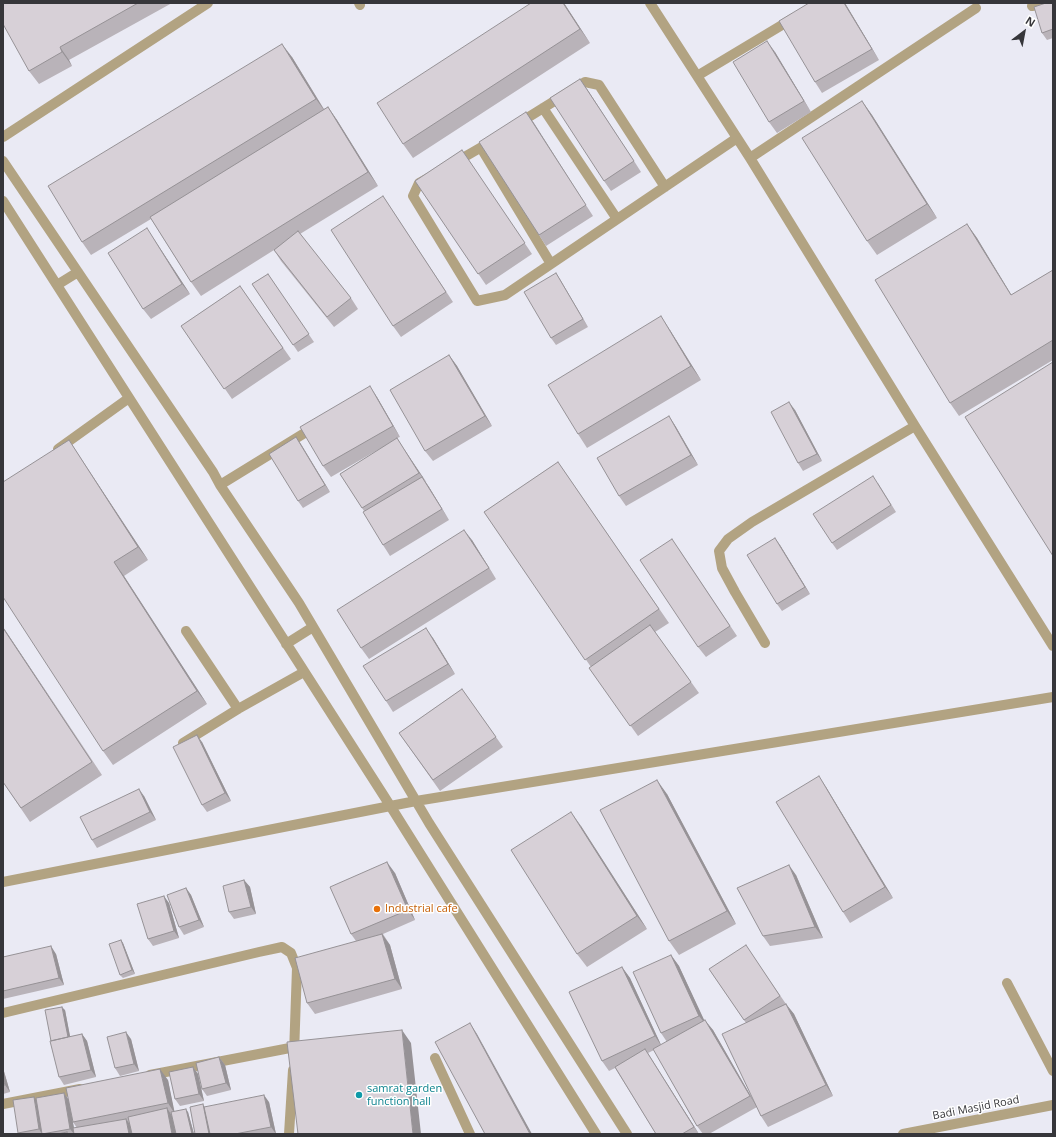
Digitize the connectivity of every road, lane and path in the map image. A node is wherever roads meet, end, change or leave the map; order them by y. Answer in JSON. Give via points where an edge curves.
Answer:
{"nodes":[{"id":1,"x":208,"y":3,"type":"edge"},
{"id":2,"x":650,"y":3,"type":"edge"},
{"id":3,"x":1047,"y":3,"type":"edge"},
{"id":4,"x":1032,"y":6,"type":"dead end"},
{"id":5,"x":976,"y":8,"type":"dead end"},
{"id":6,"x":799,"y":15,"type":"edge"},
{"id":7,"x":697,"y":76,"type":"junction"},
{"id":8,"x":542,"y":108,"type":"junction"},
{"id":9,"x":512,"y":128,"type":"edge"},
{"id":10,"x":500,"y":136,"type":"edge"},
{"id":11,"x":3,"y":137,"type":"edge"},
{"id":12,"x":738,"y":138,"type":"junction"},
{"id":13,"x":481,"y":148,"type":"junction"},
{"id":14,"x":750,"y":158,"type":"junction"},
{"id":15,"x":3,"y":161,"type":"edge"},
{"id":16,"x":447,"y":167,"type":"edge"},
{"id":17,"x":433,"y":175,"type":"edge"},
{"id":18,"x":665,"y":187,"type":"junction"},
{"id":19,"x":3,"y":201,"type":"edge"},
{"id":20,"x":617,"y":219,"type":"junction"},
{"id":21,"x":551,"y":264,"type":"junction"},
{"id":22,"x":78,"y":272,"type":"junction"},
{"id":23,"x":57,"y":285,"type":"junction"},
{"id":24,"x":129,"y":398,"type":"junction"},
{"id":25,"x":322,"y":422,"type":"edge"},
{"id":26,"x":915,"y":426,"type":"junction"},
{"id":27,"x":52,"y":453,"type":"edge"},
{"id":28,"x":220,"y":485,"type":"junction"},
{"id":29,"x":313,"y":627,"type":"junction"},
{"id":30,"x":186,"y":631,"type":"dead end"},
{"id":31,"x":765,"y":642,"type":"dead end"},
{"id":32,"x":286,"y":644,"type":"junction"},
{"id":33,"x":1053,"y":646,"type":"edge"},
{"id":34,"x":304,"y":672,"type":"junction"},
{"id":35,"x":1053,"y":697,"type":"edge"},
{"id":36,"x":238,"y":709,"type":"junction"},
{"id":37,"x":176,"y":747,"type":"edge"},
{"id":38,"x":416,"y":801,"type":"junction"},
{"id":39,"x":390,"y":807,"type":"junction"},
{"id":40,"x":3,"y":882,"type":"edge"},
{"id":41,"x":1007,"y":983,"type":"dead end"},
{"id":42,"x":3,"y":1013,"type":"edge"},
{"id":43,"x":294,"y":1047,"type":"junction"},
{"id":44,"x":435,"y":1058,"type":"edge"},
{"id":45,"x":1053,"y":1070,"type":"edge"},
{"id":46,"x":141,"y":1077,"type":"edge"},
{"id":47,"x":87,"y":1087,"type":"edge"},
{"id":48,"x":3,"y":1104,"type":"edge"},
{"id":49,"x":1053,"y":1105,"type":"edge"},
{"id":50,"x":919,"y":1133,"type":"edge"},
{"id":51,"x":289,"y":1134,"type":"edge"},
{"id":52,"x":470,"y":1134,"type":"edge"},
{"id":53,"x":596,"y":1134,"type":"edge"},
{"id":54,"x":627,"y":1134,"type":"edge"},
{"id":55,"x":903,"y":1134,"type":"edge"}],
"edges":[{"from":1,"to":11,"type":"street"},
{"from":2,"to":7,"type":"street"},
{"from":3,"to":4,"type":"street"},
{"from":5,"to":14,"type":"street"},
{"from":6,"to":7,"type":"street"},
{"from":7,"to":12,"type":"street"},
{"from":8,"to":9,"type":"street"},
{"from":8,"to":18,"type":"street","via":[[585,82],[599,85]]},
{"from":8,"to":20,"type":"street"},
{"from":10,"to":13,"type":"street"},
{"from":12,"to":14,"type":"street"},
{"from":12,"to":18,"type":"street"},
{"from":13,"to":16,"type":"street"},
{"from":13,"to":21,"type":"street"},
{"from":14,"to":26,"type":"street"},
{"from":15,"to":22,"type":"street"},
{"from":17,"to":21,"type":"street","via":[[420,182],[414,196],[478,301],[505,295]]},
{"from":18,"to":20,"type":"street"},
{"from":19,"to":23,"type":"street"},
{"from":20,"to":21,"type":"street"},
{"from":22,"to":23,"type":"street"},
{"from":22,"to":28,"type":"street"},
{"from":23,"to":24,"type":"street"},
{"from":24,"to":27,"type":"street"},
{"from":24,"to":32,"type":"street"},
{"from":25,"to":28,"type":"street"},
{"from":26,"to":31,"type":"street","via":[[752,522],[728,539],[719,552],[722,568]]},
{"from":26,"to":33,"type":"street"},
{"from":28,"to":29,"type":"street"},
{"from":29,"to":32,"type":"street"},
{"from":29,"to":38,"type":"street"},
{"from":30,"to":36,"type":"street"},
{"from":32,"to":34,"type":"street"},
{"from":34,"to":36,"type":"street"},
{"from":34,"to":39,"type":"street"},
{"from":35,"to":38,"type":"street"},
{"from":36,"to":37,"type":"street"},
{"from":38,"to":39,"type":"street"},
{"from":38,"to":54,"type":"street"},
{"from":39,"to":40,"type":"street"},
{"from":39,"to":53,"type":"street"},
{"from":41,"to":45,"type":"street"},
{"from":42,"to":43,"type":"street","via":[[282,948],[292,953],[297,968]]},
{"from":43,"to":46,"type":"street"},
{"from":43,"to":51,"type":"street"},
{"from":44,"to":52,"type":"street"},
{"from":47,"to":48,"type":"street"},
{"from":49,"to":50,"type":"street","name":"Badi Masjid Road"},
{"from":50,"to":55,"type":"street","name":"Badi Masjid Road"}]}
